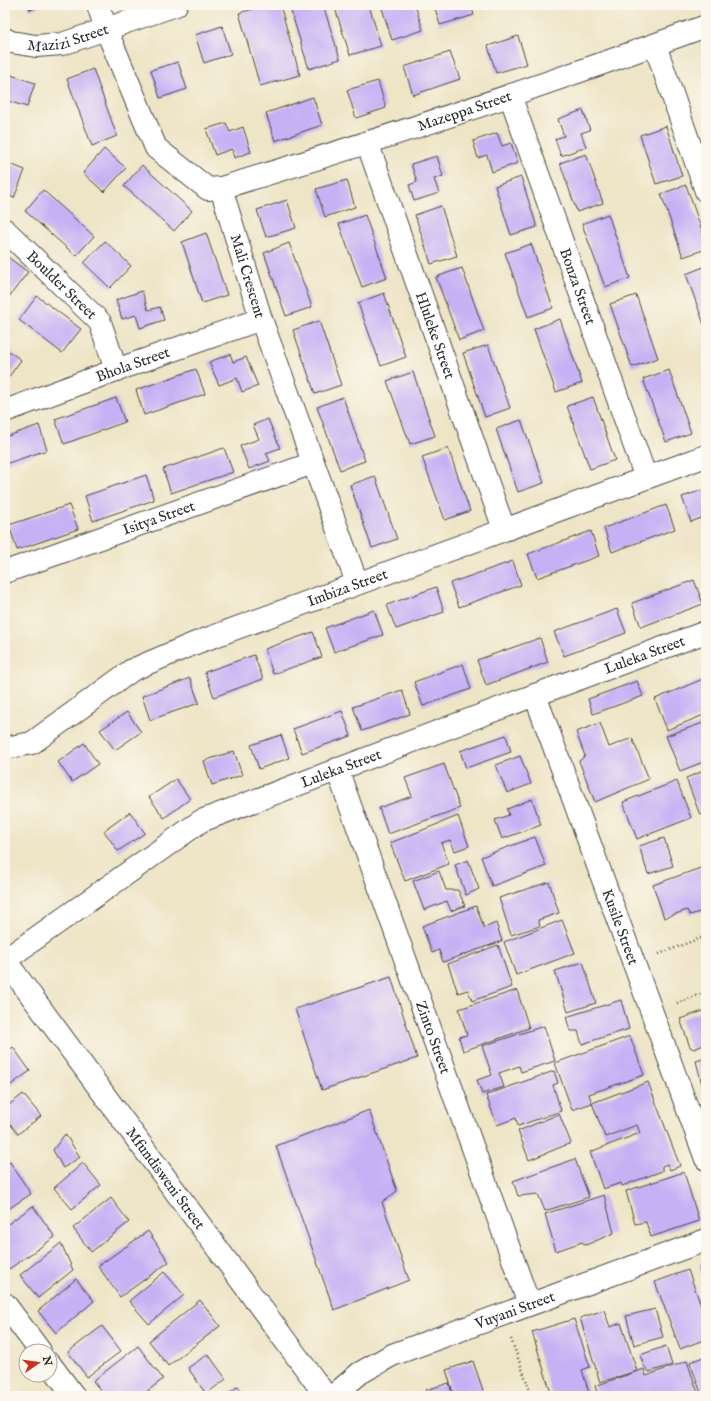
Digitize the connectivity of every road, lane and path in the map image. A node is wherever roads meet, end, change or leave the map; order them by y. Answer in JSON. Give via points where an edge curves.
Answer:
{"nodes":[{"id":1,"x":98,"y":5,"type":"edge"},
{"id":2,"x":176,"y":5,"type":"edge"},
{"id":3,"x":706,"y":26,"type":"edge"},
{"id":4,"x":106,"y":29,"type":"junction"},
{"id":5,"x":5,"y":40,"type":"edge"},
{"id":6,"x":655,"y":45,"type":"junction"},
{"id":7,"x":510,"y":95,"type":"junction"},
{"id":8,"x":367,"y":142,"type":"junction"},
{"id":9,"x":221,"y":188,"type":"junction"},
{"id":10,"x":706,"y":191,"type":"edge"},
{"id":11,"x":5,"y":230,"type":"edge"},
{"id":12,"x":261,"y":319,"type":"junction"},
{"id":13,"x":116,"y":370,"type":"junction"},
{"id":14,"x":5,"y":411,"type":"edge"},
{"id":15,"x":706,"y":456,"type":"edge"},
{"id":16,"x":313,"y":463,"type":"junction"},
{"id":17,"x":646,"y":478,"type":"junction"},
{"id":18,"x":504,"y":529,"type":"junction"},
{"id":19,"x":5,"y":572,"type":"edge"},
{"id":20,"x":358,"y":583,"type":"junction"},
{"id":21,"x":706,"y":632,"type":"edge"},
{"id":22,"x":535,"y":695,"type":"junction"},
{"id":23,"x":5,"y":748,"type":"edge"},
{"id":24,"x":337,"y":769,"type":"junction"},
{"id":25,"x":706,"y":936,"type":"edge"},
{"id":26,"x":5,"y":960,"type":"edge"},
{"id":27,"x":634,"y":964,"type":"junction"},
{"id":28,"x":706,"y":1159,"type":"edge"},
{"id":29,"x":706,"y":1240,"type":"edge"},
{"id":30,"x":5,"y":1304,"type":"edge"},
{"id":31,"x":529,"y":1304,"type":"junction"},
{"id":32,"x":502,"y":1314,"type":"junction"},
{"id":33,"x":34,"y":1343,"type":"edge"},
{"id":34,"x":58,"y":1375,"type":"edge"},
{"id":35,"x":74,"y":1396,"type":"edge"},
{"id":36,"x":326,"y":1396,"type":"edge"},
{"id":37,"x":332,"y":1396,"type":"edge"},
{"id":38,"x":532,"y":1396,"type":"edge"}],
"edges":[{"from":1,"to":4,"type":"street"},
{"from":2,"to":4,"type":"street","name":"Mazizi Street"},
{"from":3,"to":6,"type":"street","name":"Mazeppa Street"},
{"from":4,"to":5,"type":"street","name":"Mazizi Street","via":[[62,44],[36,46]]},
{"from":4,"to":9,"type":"street","via":[[156,148],[208,189]]},
{"from":6,"to":7,"type":"street","name":"Mazeppa Street"},
{"from":6,"to":10,"type":"street"},
{"from":7,"to":8,"type":"street","name":"Mazeppa Street"},
{"from":7,"to":17,"type":"street","name":"Bonza Street"},
{"from":8,"to":9,"type":"street","name":"Mazeppa Street"},
{"from":8,"to":18,"type":"street","name":"Hluleke Street"},
{"from":9,"to":12,"type":"street","name":"Mali Crescent"},
{"from":11,"to":13,"type":"street","name":"Boulder Street","via":[[100,322]]},
{"from":12,"to":13,"type":"street","name":"Bhola Street"},
{"from":12,"to":16,"type":"street","name":"Mali Crescent"},
{"from":13,"to":14,"type":"street","name":"Bhola Street"},
{"from":15,"to":17,"type":"street","name":"Imbiza Street"},
{"from":16,"to":19,"type":"street","name":"Isitya Street"},
{"from":16,"to":20,"type":"street","name":"Mali Crescent"},
{"from":17,"to":18,"type":"street","name":"Imbiza Street"},
{"from":18,"to":20,"type":"street","name":"Imbiza Street"},
{"from":20,"to":23,"type":"street","name":"Imbiza Street","via":[[193,644],[132,670],[32,744]]},
{"from":21,"to":22,"type":"street","name":"Luleka Street"},
{"from":22,"to":24,"type":"street","name":"Luleka Street"},
{"from":22,"to":27,"type":"street","name":"Kusile Street"},
{"from":24,"to":26,"type":"street","name":"Luleka Street","via":[[201,821]]},
{"from":24,"to":31,"type":"street","name":"Zinto Street"},
{"from":25,"to":27,"type":"path"},
{"from":26,"to":36,"type":"street","name":"Mfundisweni Street"},
{"from":27,"to":28,"type":"street","name":"Kusile Street"},
{"from":29,"to":31,"type":"street","name":"Vuyani Street"},
{"from":30,"to":33,"type":"street"},
{"from":31,"to":32,"type":"street","name":"Vuyani Street"},
{"from":32,"to":37,"type":"street","name":"Vuyani Street","via":[[392,1355],[360,1373]]},
{"from":32,"to":38,"type":"path"},
{"from":34,"to":35,"type":"street"}]}
